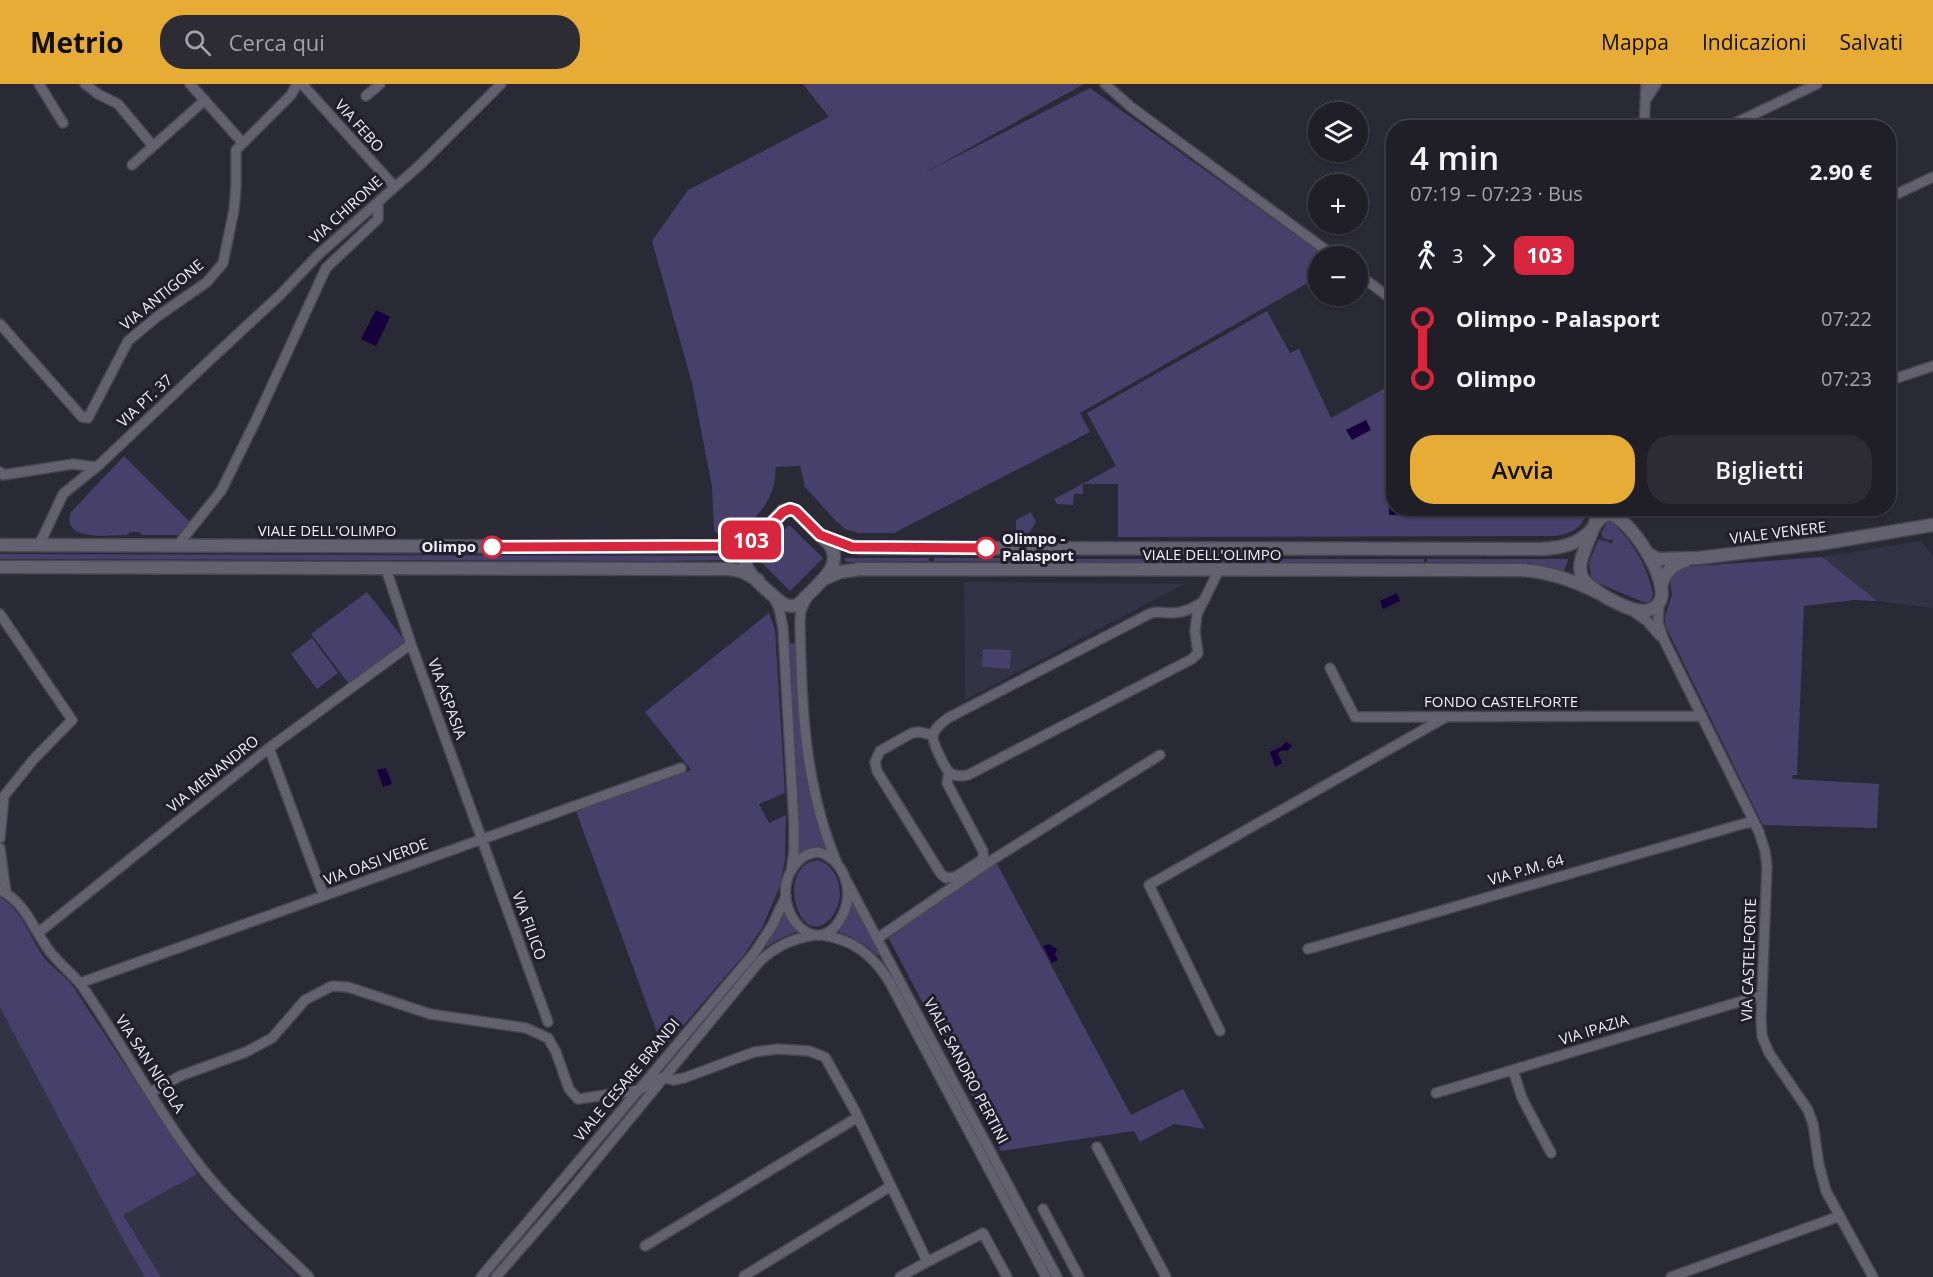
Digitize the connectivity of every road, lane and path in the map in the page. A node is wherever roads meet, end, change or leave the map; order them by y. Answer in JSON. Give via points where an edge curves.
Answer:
{"nodes":[{"id":1,"x":39,"y":84,"type":"edge"},
{"id":2,"x":85,"y":84,"type":"edge"},
{"id":3,"x":190,"y":84,"type":"edge"},
{"id":4,"x":297,"y":84,"type":"edge"},
{"id":5,"x":302,"y":84,"type":"edge"},
{"id":6,"x":380,"y":84,"type":"edge"},
{"id":7,"x":501,"y":84,"type":"edge"},
{"id":8,"x":1105,"y":84,"type":"edge"},
{"id":9,"x":1646,"y":84,"type":"edge"},
{"id":10,"x":1656,"y":84,"type":"edge"},
{"id":11,"x":1817,"y":84,"type":"edge"},
{"id":12,"x":366,"y":96,"type":"dead end"},
{"id":13,"x":205,"y":100,"type":"junction"},
{"id":14,"x":1646,"y":100,"type":"junction"},
{"id":15,"x":1645,"y":120,"type":"edge"},
{"id":16,"x":1742,"y":120,"type":"edge"},
{"id":17,"x":63,"y":123,"type":"dead end"},
{"id":18,"x":242,"y":142,"type":"junction"},
{"id":19,"x":153,"y":146,"type":"junction"},
{"id":20,"x":132,"y":165,"type":"dead end"},
{"id":21,"x":1933,"y":177,"type":"edge"},
{"id":22,"x":395,"y":187,"type":"junction"},
{"id":23,"x":1896,"y":194,"type":"edge"},
{"id":24,"x":378,"y":202,"type":"junction"},
{"id":25,"x":1320,"y":246,"type":"edge"},
{"id":26,"x":1368,"y":282,"type":"edge"},
{"id":27,"x":1386,"y":295,"type":"edge"},
{"id":28,"x":0,"y":324,"type":"edge"},
{"id":29,"x":210,"y":360,"type":"joint"},
{"id":30,"x":1933,"y":366,"type":"edge"},
{"id":31,"x":1896,"y":378,"type":"edge"},
{"id":32,"x":98,"y":465,"type":"junction"},
{"id":33,"x":0,"y":472,"type":"edge"},
{"id":34,"x":1595,"y":516,"type":"edge"},
{"id":35,"x":1604,"y":516,"type":"edge"},
{"id":36,"x":1616,"y":516,"type":"edge"},
{"id":37,"x":1933,"y":525,"type":"edge"},
{"id":38,"x":1593,"y":528,"type":"junction"},
{"id":39,"x":760,"y":535,"type":"junction"},
{"id":40,"x":820,"y":535,"type":"junction"},
{"id":41,"x":0,"y":545,"type":"edge"},
{"id":42,"x":37,"y":545,"type":"junction"},
{"id":43,"x":177,"y":546,"type":"junction"},
{"id":44,"x":1647,"y":553,"type":"junction"},
{"id":45,"x":1698,"y":558,"type":"junction"},
{"id":46,"x":0,"y":567,"type":"edge"},
{"id":47,"x":388,"y":568,"type":"junction"},
{"id":48,"x":1220,"y":570,"type":"junction"},
{"id":49,"x":758,"y":580,"type":"junction"},
{"id":50,"x":822,"y":580,"type":"junction"},
{"id":51,"x":1661,"y":586,"type":"junction"},
{"id":52,"x":769,"y":591,"type":"junction"},
{"id":53,"x":809,"y":593,"type":"junction"},
{"id":54,"x":1599,"y":593,"type":"junction"},
{"id":55,"x":1203,"y":601,"type":"junction"},
{"id":56,"x":1659,"y":602,"type":"junction"},
{"id":57,"x":1622,"y":604,"type":"junction"},
{"id":58,"x":0,"y":614,"type":"edge"},
{"id":59,"x":1664,"y":640,"type":"junction"},
{"id":60,"x":411,"y":644,"type":"junction"},
{"id":61,"x":1330,"y":668,"type":"dead end"},
{"id":62,"x":1702,"y":716,"type":"junction"},
{"id":63,"x":1446,"y":717,"type":"junction"},
{"id":64,"x":933,"y":735,"type":"junction"},
{"id":65,"x":269,"y":748,"type":"junction"},
{"id":66,"x":1160,"y":755,"type":"dead end"},
{"id":67,"x":681,"y":768,"type":"dead end"},
{"id":68,"x":949,"y":772,"type":"junction"},
{"id":69,"x":1753,"y":821,"type":"junction"},
{"id":70,"x":0,"y":837,"type":"edge"},
{"id":71,"x":482,"y":840,"type":"junction"},
{"id":72,"x":0,"y":848,"type":"edge"},
{"id":73,"x":837,"y":863,"type":"junction"},
{"id":74,"x":791,"y":872,"type":"junction"},
{"id":75,"x":846,"y":880,"type":"junction"},
{"id":76,"x":3,"y":892,"type":"edge"},
{"id":77,"x":324,"y":896,"type":"junction"},
{"id":78,"x":786,"y":896,"type":"junction"},
{"id":79,"x":38,"y":933,"type":"junction"},
{"id":80,"x":817,"y":935,"type":"junction"},
{"id":81,"x":878,"y":938,"type":"junction"},
{"id":82,"x":1308,"y":949,"type":"dead end"},
{"id":83,"x":80,"y":983,"type":"junction"},
{"id":84,"x":1762,"y":995,"type":"junction"},
{"id":85,"x":548,"y":1023,"type":"dead end"},
{"id":86,"x":1220,"y":1030,"type":"dead end"},
{"id":87,"x":1513,"y":1070,"type":"junction"},
{"id":88,"x":663,"y":1077,"type":"junction"},
{"id":89,"x":639,"y":1090,"type":"junction"},
{"id":90,"x":151,"y":1092,"type":"junction"},
{"id":91,"x":1436,"y":1093,"type":"dead end"},
{"id":92,"x":858,"y":1117,"type":"junction"},
{"id":93,"x":1097,"y":1147,"type":"dead end"},
{"id":94,"x":1551,"y":1153,"type":"dead end"},
{"id":95,"x":891,"y":1186,"type":"junction"},
{"id":96,"x":1043,"y":1209,"type":"dead end"},
{"id":97,"x":1840,"y":1216,"type":"junction"},
{"id":98,"x":645,"y":1246,"type":"dead end"},
{"id":99,"x":927,"y":1261,"type":"junction"},
{"id":100,"x":744,"y":1276,"type":"edge"},
{"id":101,"x":309,"y":1277,"type":"edge"},
{"id":102,"x":480,"y":1277,"type":"edge"},
{"id":103,"x":495,"y":1277,"type":"edge"},
{"id":104,"x":900,"y":1277,"type":"edge"},
{"id":105,"x":1007,"y":1277,"type":"edge"},
{"id":106,"x":1046,"y":1277,"type":"edge"},
{"id":107,"x":1057,"y":1277,"type":"edge"},
{"id":108,"x":1079,"y":1277,"type":"edge"},
{"id":109,"x":1166,"y":1277,"type":"edge"},
{"id":110,"x":1671,"y":1277,"type":"edge"},
{"id":111,"x":1873,"y":1277,"type":"edge"}],
"edges":[{"from":1,"to":17,"type":"street"},
{"from":2,"to":19,"type":"street","via":[[118,104]]},
{"from":3,"to":13,"type":"street"},
{"from":4,"to":18,"type":"street","via":[[291,95]]},
{"from":5,"to":22,"type":"street","name":"VIA FEBO"},
{"from":6,"to":12,"type":"street"},
{"from":7,"to":22,"type":"street","name":"VIA CHIRONE"},
{"from":8,"to":25,"type":"street"},
{"from":9,"to":14,"type":"street"},
{"from":10,"to":14,"type":"street"},
{"from":11,"to":16,"type":"street"},
{"from":13,"to":18,"type":"street"},
{"from":13,"to":19,"type":"street"},
{"from":14,"to":15,"type":"street"},
{"from":18,"to":28,"type":"street","name":"VIA ANTIGONE","via":[[236,150],[236,187],[223,263],[207,282],[128,340],[88,418],[82,417]]},
{"from":19,"to":20,"type":"street"},
{"from":21,"to":23,"type":"street"},
{"from":22,"to":24,"type":"street","name":"VIA CHIRONE"},
{"from":24,"to":29,"type":"street","name":"VIA CHIRONE"},
{"from":24,"to":43,"type":"street","via":[[378,219],[326,268],[221,491]]},
{"from":26,"to":27,"type":"street"},
{"from":29,"to":32,"type":"street","name":"VIA PT. 37"},
{"from":30,"to":31,"type":"street"},
{"from":32,"to":33,"type":"street","via":[[73,464],[3,475]]},
{"from":32,"to":42,"type":"street","via":[[63,494]]},
{"from":34,"to":38,"type":"street"},
{"from":35,"to":38,"type":"street","name":"VIALE DELL'OLIMPO"},
{"from":36,"to":44,"type":"street"},
{"from":37,"to":45,"type":"street","name":"VIALE VENERE"},
{"from":38,"to":40,"type":"street","name":"VIALE DELL'OLIMPO","via":[[1572,544],[1541,549],[861,548]]},
{"from":38,"to":54,"type":"street","via":[[1581,572],[1586,583]]},
{"from":39,"to":40,"type":"street","via":[[790,509]]},
{"from":39,"to":43,"type":"street","name":"VIALE DELL'OLIMPO","via":[[742,544],[714,547]]},
{"from":39,"to":49,"type":"street","via":[[745,551],[744,559],[745,567]]},
{"from":40,"to":50,"type":"street","via":[[833,550],[834,558]]},
{"from":41,"to":42,"type":"street","name":"VIALE DELL'OLIMPO"},
{"from":42,"to":43,"type":"street","name":"VIALE DELL'OLIMPO"},
{"from":44,"to":45,"type":"street","name":"VIALE VENERE","via":[[1658,559]]},
{"from":44,"to":51,"type":"street"},
{"from":45,"to":51,"type":"street","name":"VIALE VENERE","via":[[1670,568]]},
{"from":46,"to":47,"type":"street"},
{"from":47,"to":49,"type":"street","via":[[729,569]]},
{"from":47,"to":60,"type":"street","name":"VIA ASPASIA"},
{"from":48,"to":50,"type":"street","name":"VIALE DELL'OLIMPO","via":[[854,569]]},
{"from":48,"to":54,"type":"street","name":"VIALE DELL'OLIMPO","via":[[1531,571]]},
{"from":48,"to":55,"type":"street"},
{"from":49,"to":52,"type":"street"},
{"from":50,"to":53,"type":"street"},
{"from":51,"to":56,"type":"street"},
{"from":52,"to":53,"type":"street","via":[[789,606],[798,604]]},
{"from":52,"to":74,"type":"street","via":[[779,608],[783,632],[794,824]]},
{"from":53,"to":73,"type":"street","via":[[800,619],[807,754],[825,834]]},
{"from":54,"to":57,"type":"street","name":"VIALE DELL'OLIMPO"},
{"from":55,"to":64,"type":"street","via":[[1187,611],[1151,613],[948,718]]},
{"from":55,"to":68,"type":"street","via":[[1195,632],[1198,653],[1192,658],[968,775]]},
{"from":56,"to":57,"type":"street","name":"VIALE DELL'OLIMPO","via":[[1643,611]]},
{"from":56,"to":59,"type":"street","name":"VIA CASTELFORTE","via":[[1658,623]]},
{"from":57,"to":59,"type":"street","name":"VIA CASTELFORTE","via":[[1647,621]]},
{"from":58,"to":70,"type":"street","via":[[72,720],[4,796]]},
{"from":59,"to":62,"type":"street","name":"VIA CASTELFORTE"},
{"from":60,"to":65,"type":"street","name":"VIA MENANDRO"},
{"from":60,"to":71,"type":"street","name":"VIA ASPASIA"},
{"from":61,"to":63,"type":"street","name":"FONDO CASTELFORTE","via":[[1355,717]]},
{"from":62,"to":63,"type":"street","name":"FONDO CASTELFORTE"},
{"from":62,"to":69,"type":"street","name":"VIA CASTELFORTE"},
{"from":63,"to":86,"type":"street","via":[[1149,885]]},
{"from":64,"to":68,"type":"street"},
{"from":64,"to":68,"type":"street","via":[[912,733],[880,751],[875,762],[883,781],[946,878],[983,859],[983,851],[947,783]]},
{"from":65,"to":77,"type":"street"},
{"from":65,"to":79,"type":"street","name":"VIA MENANDRO"},
{"from":66,"to":81,"type":"street","via":[[992,860]]},
{"from":67,"to":71,"type":"street","name":"VIA OASI VERDE"},
{"from":69,"to":82,"type":"street","name":"VIA P.M. 64"},
{"from":69,"to":84,"type":"street","name":"VIA CASTELFORTE","via":[[1767,867]]},
{"from":71,"to":77,"type":"street","name":"VIA OASI VERDE"},
{"from":71,"to":85,"type":"street","name":"VIA FILICO"},
{"from":72,"to":76,"type":"street","name":"VIA SAN NICOLA"},
{"from":73,"to":74,"type":"street","via":[[826,854],[811,853]]},
{"from":73,"to":75,"type":"street"},
{"from":74,"to":78,"type":"street"},
{"from":75,"to":80,"type":"street","via":[[845,910],[830,931]]},
{"from":75,"to":81,"type":"street","name":"VIALE SANDRO PERTINI"},
{"from":76,"to":79,"type":"street","name":"VIA SAN NICOLA","via":[[18,902]]},
{"from":77,"to":83,"type":"street","name":"VIA OASI VERDE"},
{"from":78,"to":80,"type":"street","via":[[789,912],[797,924],[806,933]]},
{"from":78,"to":89,"type":"street","name":"VIALE CESARE BRANDI","via":[[755,951]]},
{"from":79,"to":83,"type":"street","name":"VIA SAN NICOLA","via":[[54,957]]},
{"from":80,"to":88,"type":"street","name":"VIALE CESARE BRANDI","via":[[787,942],[770,952]]},
{"from":80,"to":106,"type":"street","name":"VIALE SANDRO PERTINI","via":[[856,945],[873,958],[890,981]]},
{"from":81,"to":107,"type":"street","name":"VIALE SANDRO PERTINI"},
{"from":83,"to":90,"type":"street","name":"VIA SAN NICOLA"},
{"from":84,"to":87,"type":"street","name":"VIA IPAZIA"},
{"from":84,"to":97,"type":"street","name":"VIA CASTELFORTE","via":[[1764,1043],[1808,1110],[1826,1191]]},
{"from":87,"to":91,"type":"street","name":"VIA IPAZIA"},
{"from":87,"to":94,"type":"street","via":[[1522,1098]]},
{"from":88,"to":89,"type":"street"},
{"from":88,"to":92,"type":"street","via":[[684,1078],[754,1052],[809,1051],[825,1057]]},
{"from":88,"to":103,"type":"street","name":"VIALE CESARE BRANDI"},
{"from":89,"to":90,"type":"street","via":[[578,1099],[569,1089],[548,1038],[526,1028],[430,1014],[348,987],[332,986],[305,1000],[272,1038]]},
{"from":89,"to":102,"type":"street","name":"VIALE CESARE BRANDI"},
{"from":90,"to":101,"type":"street","name":"VIA SAN NICOLA","via":[[207,1173]]},
{"from":92,"to":95,"type":"street"},
{"from":92,"to":98,"type":"street"},
{"from":93,"to":109,"type":"street"},
{"from":95,"to":99,"type":"street"},
{"from":95,"to":100,"type":"street"},
{"from":96,"to":108,"type":"street"},
{"from":97,"to":110,"type":"street"},
{"from":97,"to":111,"type":"street","name":"VIA CASTELFORTE"},
{"from":99,"to":104,"type":"street"},
{"from":99,"to":105,"type":"street","via":[[983,1233]]}]}
